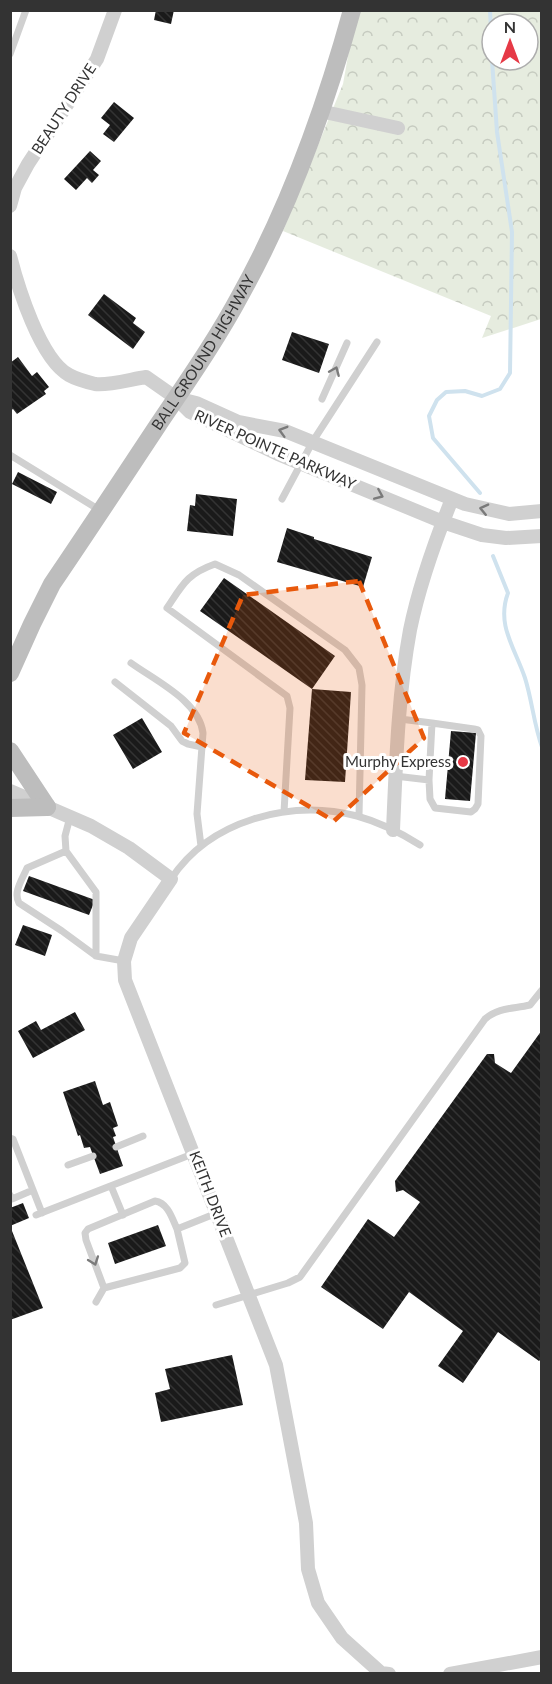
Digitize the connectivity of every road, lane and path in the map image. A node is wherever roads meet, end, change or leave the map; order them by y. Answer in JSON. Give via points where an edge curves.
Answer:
{"nodes":[{"id":1,"x":26,"y":10,"type":"edge"},
{"id":2,"x":115,"y":10,"type":"edge"},
{"id":3,"x":351,"y":10,"type":"edge"},
{"id":4,"x":10,"y":54,"type":"edge"},
{"id":5,"x":320,"y":111,"type":"junction"},
{"id":6,"x":398,"y":128,"type":"dead end"},
{"id":7,"x":10,"y":206,"type":"edge"},
{"id":8,"x":10,"y":256,"type":"edge"},
{"id":9,"x":347,"y":342,"type":"dead end"},
{"id":10,"x":376,"y":342,"type":"dead end"},
{"id":11,"x":177,"y":398,"type":"junction"},
{"id":12,"x":322,"y":399,"type":"dead end"},
{"id":13,"x":313,"y":441,"type":"junction"},
{"id":14,"x":10,"y":455,"type":"edge"},
{"id":15,"x":301,"y":463,"type":"junction"},
{"id":16,"x":282,"y":499,"type":"dead end"},
{"id":17,"x":452,"y":499,"type":"junction"},
{"id":18,"x":100,"y":511,"type":"junction"},
{"id":19,"x":542,"y":511,"type":"edge"},
{"id":20,"x":443,"y":522,"type":"junction"},
{"id":21,"x":542,"y":536,"type":"edge"},
{"id":22,"x":131,"y":663,"type":"dead end"},
{"id":23,"x":10,"y":673,"type":"edge"},
{"id":24,"x":115,"y":682,"type":"dead end"},
{"id":25,"x":400,"y":719,"type":"junction"},
{"id":26,"x":432,"y":723,"type":"junction"},
{"id":27,"x":202,"y":747,"type":"junction"},
{"id":28,"x":10,"y":751,"type":"edge"},
{"id":29,"x":395,"y":776,"type":"junction"},
{"id":30,"x":429,"y":780,"type":"junction"},
{"id":31,"x":10,"y":791,"type":"edge"},
{"id":32,"x":47,"y":807,"type":"junction"},
{"id":33,"x":10,"y":808,"type":"edge"},
{"id":34,"x":285,"y":812,"type":"junction"},
{"id":35,"x":359,"y":816,"type":"junction"},
{"id":36,"x":70,"y":817,"type":"junction"},
{"id":37,"x":393,"y":830,"type":"junction"},
{"id":38,"x":420,"y":845,"type":"dead end"},
{"id":39,"x":201,"y":846,"type":"junction"},
{"id":40,"x":66,"y":851,"type":"junction"},
{"id":41,"x":171,"y":879,"type":"junction"},
{"id":42,"x":96,"y":956,"type":"junction"},
{"id":43,"x":124,"y":961,"type":"junction"},
{"id":44,"x":542,"y":990,"type":"edge"},
{"id":45,"x":143,"y":1136,"type":"dead end"},
{"id":46,"x":12,"y":1138,"type":"edge"},
{"id":47,"x":116,"y":1147,"type":"dead end"},
{"id":48,"x":195,"y":1154,"type":"junction"},
{"id":49,"x":93,"y":1156,"type":"dead end"},
{"id":50,"x":68,"y":1166,"type":"dead end"},
{"id":51,"x":111,"y":1186,"type":"junction"},
{"id":52,"x":33,"y":1191,"type":"junction"},
{"id":53,"x":11,"y":1197,"type":"edge"},
{"id":54,"x":218,"y":1213,"type":"junction"},
{"id":55,"x":123,"y":1215,"type":"junction"},
{"id":56,"x":177,"y":1229,"type":"junction"},
{"id":57,"x":104,"y":1288,"type":"junction"},
{"id":58,"x":249,"y":1294,"type":"junction"},
{"id":59,"x":96,"y":1302,"type":"dead end"},
{"id":60,"x":216,"y":1305,"type":"dead end"},
{"id":61,"x":542,"y":1657,"type":"edge"},
{"id":62,"x":488,"y":1670,"type":"edge"},
{"id":63,"x":387,"y":1674,"type":"edge"},
{"id":64,"x":450,"y":1674,"type":"edge"}],
"edges":[{"from":1,"to":4,"type":"lane"},
{"from":2,"to":7,"type":"street","name":"BEAUTY DRIVE","via":[[97,59],[28,164]]},
{"from":3,"to":5,"type":"main road","name":"BALL GROUND HIGHWAY"},
{"from":5,"to":6,"type":"street"},
{"from":5,"to":11,"type":"main road","name":"BALL GROUND HIGHWAY","via":[[257,263]]},
{"from":8,"to":11,"type":"street","via":[[37,333],[49,356],[68,375],[98,384],[141,374]]},
{"from":12,"to":9,"type":"lane","one_way":true},
{"from":10,"to":13,"type":"lane"},
{"from":13,"to":11,"type":"street","name":"RIVER POINTE PARKWAY","one_way":true,"via":[[238,422]]},
{"from":11,"to":15,"type":"street","name":"RIVER POINTE PARKWAY","via":[[190,412]]},
{"from":11,"to":18,"type":"main road","name":"BALL GROUND HIGHWAY"},
{"from":13,"to":15,"type":"lane"},
{"from":13,"to":17,"type":"street","name":"RIVER POINTE PARKWAY"},
{"from":14,"to":18,"type":"lane"},
{"from":15,"to":16,"type":"lane"},
{"from":15,"to":20,"type":"street","name":"RIVER POINTE PARKWAY","one_way":true},
{"from":19,"to":17,"type":"street","name":"RIVER POINTE PARKWAY","one_way":true,"via":[[509,514]]},
{"from":17,"to":20,"type":"street"},
{"from":18,"to":23,"type":"main road","name":"BALL GROUND HIGHWAY","via":[[52,584]]},
{"from":20,"to":21,"type":"street","name":"RIVER POINTE PARKWAY","via":[[482,535]]},
{"from":20,"to":25,"type":"street","via":[[412,621]]},
{"from":22,"to":27,"type":"lane","via":[[193,709],[202,726]]},
{"from":24,"to":27,"type":"lane","via":[[171,726],[182,741]]},
{"from":25,"to":26,"type":"lane"},
{"from":25,"to":29,"type":"street"},
{"from":26,"to":30,"type":"lane"},
{"from":26,"to":30,"type":"lane","via":[[478,730],[481,736],[476,809],[471,812],[435,808],[430,799]]},
{"from":27,"to":39,"type":"lane","via":[[197,814]]},
{"from":28,"to":32,"type":"main road"},
{"from":29,"to":30,"type":"lane"},
{"from":29,"to":37,"type":"street"},
{"from":31,"to":32,"type":"street"},
{"from":32,"to":33,"type":"main road"},
{"from":32,"to":36,"type":"street"},
{"from":34,"to":35,"type":"lane","via":[[330,811]]},
{"from":34,"to":35,"type":"lane","via":[[290,708],[287,696],[166,608],[189,577],[215,564],[239,575],[345,650],[359,668]]},
{"from":34,"to":39,"type":"lane","via":[[237,825]]},
{"from":35,"to":37,"type":"lane"},
{"from":36,"to":40,"type":"lane"},
{"from":36,"to":41,"type":"street","via":[[129,848]]},
{"from":37,"to":38,"type":"lane"},
{"from":39,"to":41,"type":"lane"},
{"from":40,"to":42,"type":"lane","via":[[96,892]]},
{"from":40,"to":42,"type":"lane","via":[[27,868],[16,898]]},
{"from":41,"to":43,"type":"street","name":"KEITH DRIVE","via":[[131,938]]},
{"from":42,"to":43,"type":"lane"},
{"from":43,"to":48,"type":"street","name":"KEITH DRIVE","via":[[132,1000]]},
{"from":44,"to":58,"type":"lane","via":[[530,1005],[506,1007],[485,1019],[300,1276]]},
{"from":45,"to":47,"type":"lane"},
{"from":46,"to":52,"type":"lane"},
{"from":48,"to":51,"type":"lane"},
{"from":48,"to":54,"type":"street","name":"KEITH DRIVE"},
{"from":49,"to":50,"type":"lane"},
{"from":51,"to":52,"type":"lane","via":[[39,1214]]},
{"from":51,"to":55,"type":"lane"},
{"from":52,"to":53,"type":"lane"},
{"from":54,"to":56,"type":"lane"},
{"from":54,"to":58,"type":"street","name":"KEITH DRIVE"},
{"from":55,"to":56,"type":"lane","via":[[161,1202]]},
{"from":55,"to":57,"type":"lane","one_way":true,"via":[[86,1233]]},
{"from":56,"to":57,"type":"lane","via":[[185,1258],[180,1268]]},
{"from":57,"to":59,"type":"lane"},
{"from":58,"to":60,"type":"lane"},
{"from":58,"to":63,"type":"street","name":"KEITH DRIVE","via":[[276,1365],[306,1523],[308,1569],[318,1603],[342,1638]]},
{"from":61,"to":62,"type":"street"},
{"from":62,"to":64,"type":"street"}]}
